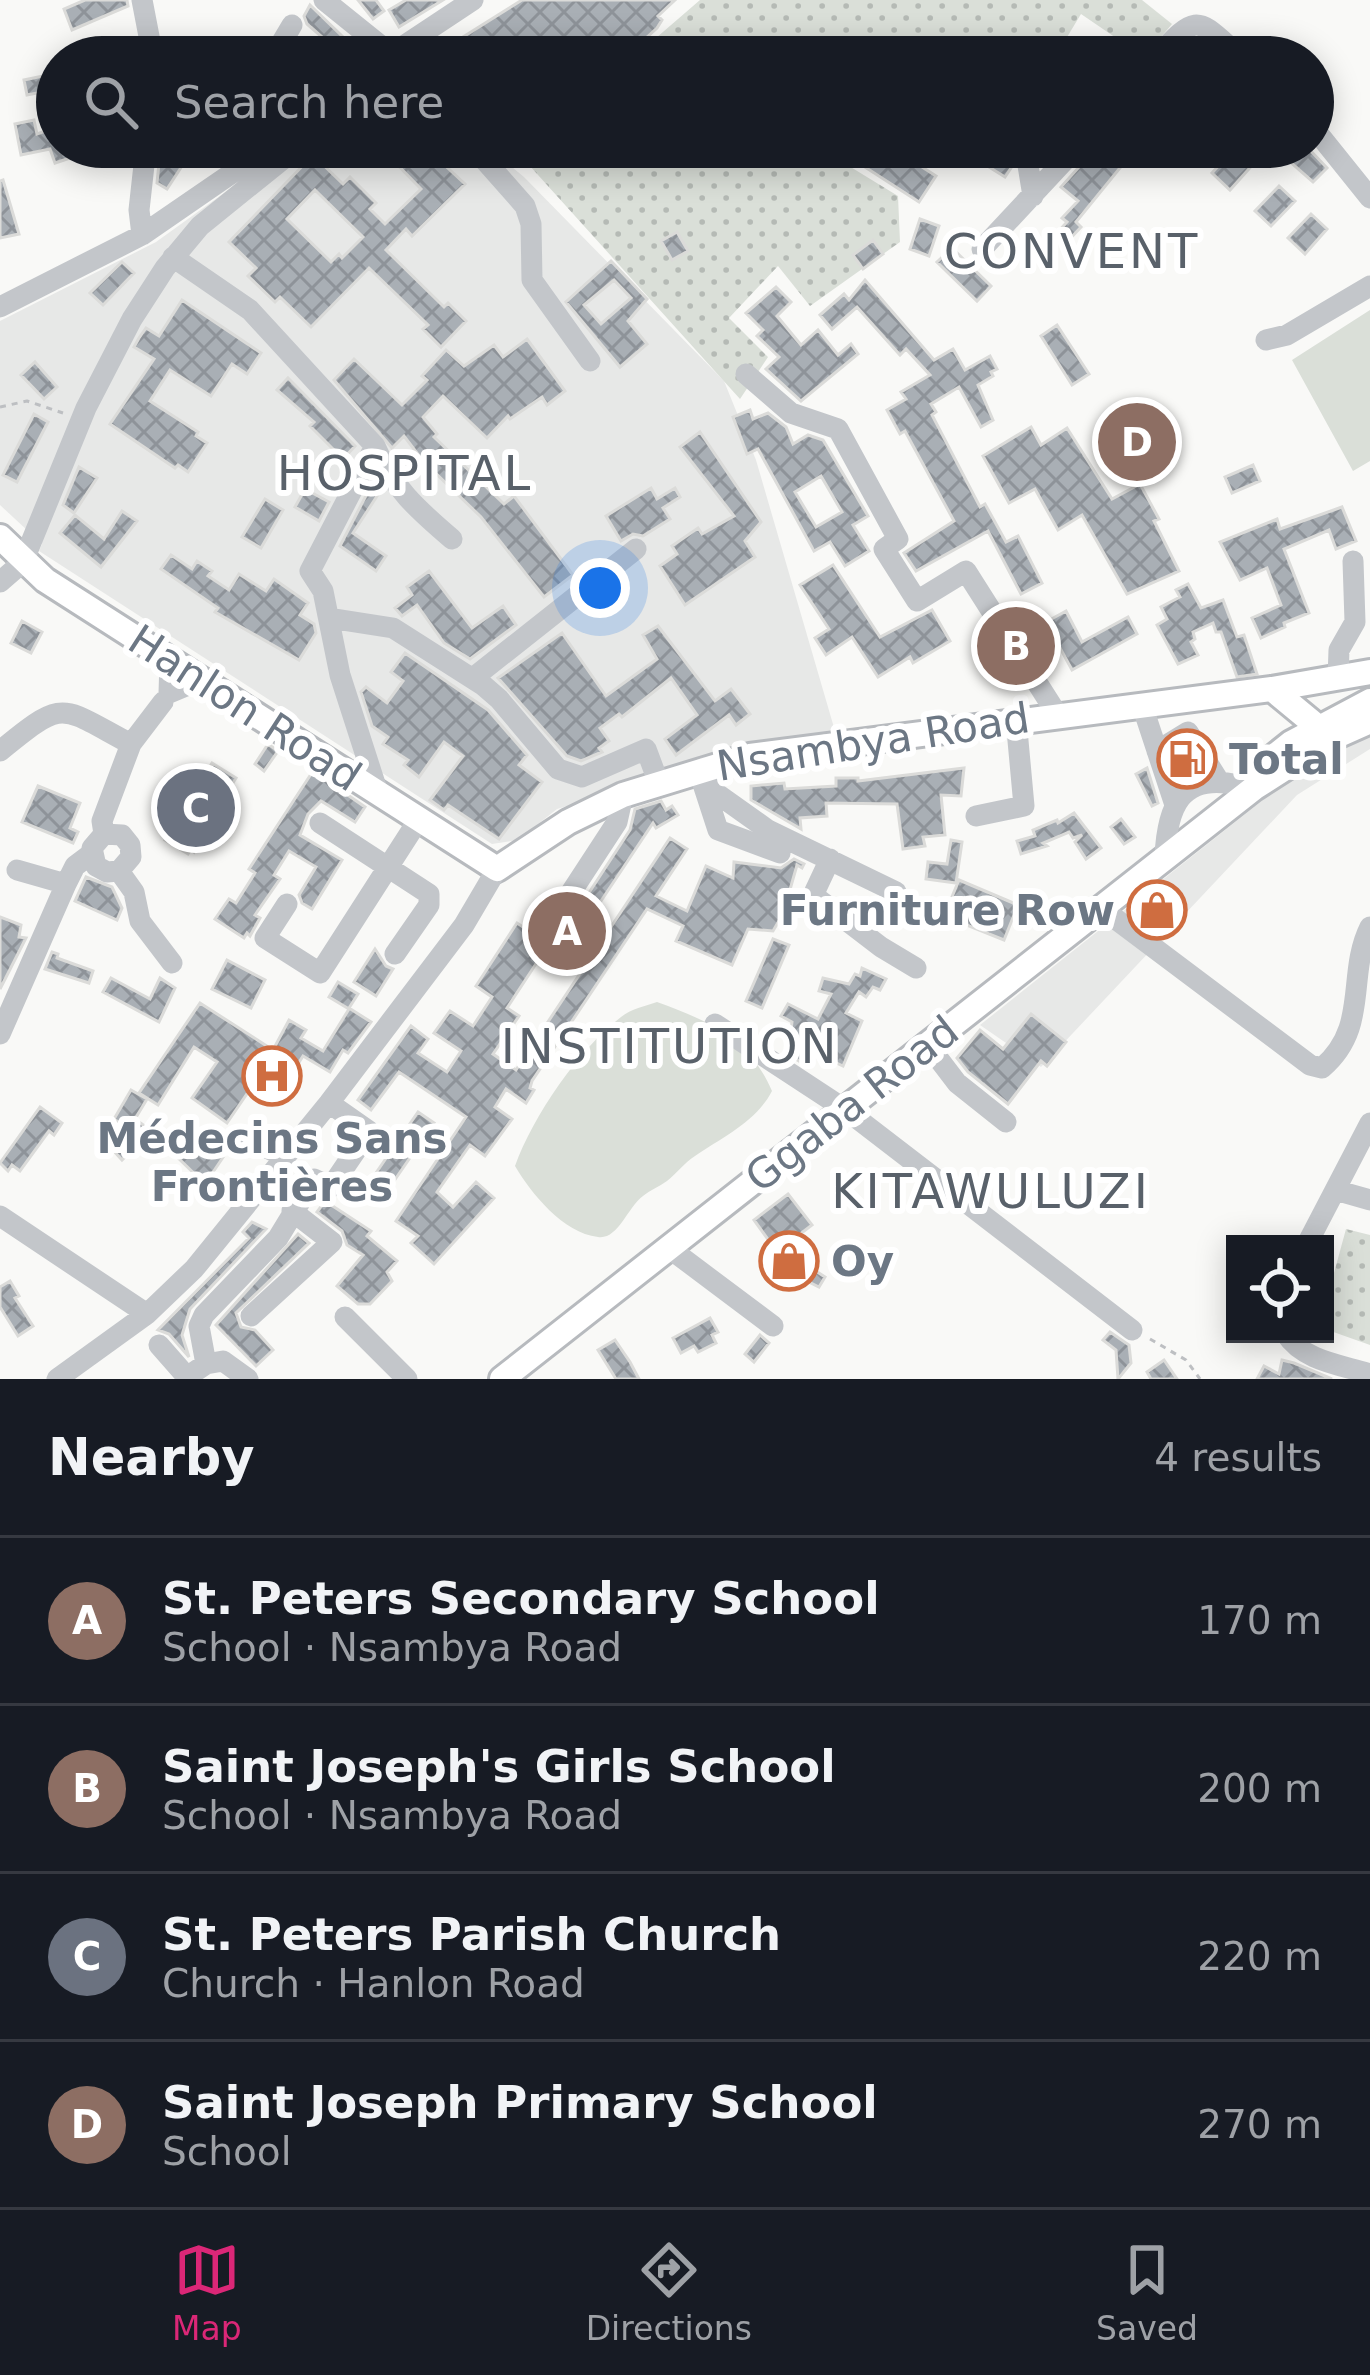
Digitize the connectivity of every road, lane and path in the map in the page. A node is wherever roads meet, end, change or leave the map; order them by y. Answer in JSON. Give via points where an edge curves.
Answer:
{"nodes":[{"id":1,"x":142,"y":0,"type":"edge"},
{"id":2,"x":324,"y":0,"type":"edge"},
{"id":3,"x":473,"y":0,"type":"edge"},
{"id":4,"x":292,"y":25,"type":"dead end"},
{"id":5,"x":149,"y":36,"type":"edge"},
{"id":6,"x":285,"y":36,"type":"edge"},
{"id":7,"x":367,"y":36,"type":"edge"},
{"id":8,"x":418,"y":36,"type":"edge"},
{"id":9,"x":1177,"y":36,"type":"edge"},
{"id":10,"x":1217,"y":36,"type":"edge"},
{"id":11,"x":1334,"y":153,"type":"edge"},
{"id":12,"x":144,"y":168,"type":"edge"},
{"id":13,"x":236,"y":168,"type":"edge"},
{"id":14,"x":242,"y":168,"type":"edge"},
{"id":15,"x":272,"y":168,"type":"edge"},
{"id":16,"x":492,"y":168,"type":"edge"},
{"id":17,"x":1028,"y":168,"type":"edge"},
{"id":18,"x":1058,"y":168,"type":"edge"},
{"id":19,"x":237,"y":172,"type":"junction"},
{"id":20,"x":1033,"y":196,"type":"junction"},
{"id":21,"x":1370,"y":198,"type":"edge"},
{"id":22,"x":142,"y":235,"type":"junction"},
{"id":23,"x":982,"y":249,"type":"dead end"},
{"id":24,"x":173,"y":257,"type":"junction"},
{"id":25,"x":1370,"y":286,"type":"edge"},
{"id":26,"x":0,"y":308,"type":"edge"},
{"id":27,"x":1266,"y":340,"type":"dead end"},
{"id":28,"x":590,"y":361,"type":"dead end"},
{"id":29,"x":746,"y":374,"type":"dead end"},
{"id":30,"x":0,"y":407,"type":"edge"},
{"id":31,"x":81,"y":422,"type":"junction"},
{"id":32,"x":375,"y":446,"type":"junction"},
{"id":33,"x":0,"y":537,"type":"edge"},
{"id":34,"x":452,"y":538,"type":"dead end"},
{"id":35,"x":636,"y":549,"type":"dead end"},
{"id":36,"x":1353,"y":561,"type":"dead end"},
{"id":37,"x":23,"y":562,"type":"junction"},
{"id":38,"x":0,"y":582,"type":"edge"},
{"id":39,"x":329,"y":618,"type":"junction"},
{"id":40,"x":1370,"y":672,"type":"edge"},
{"id":41,"x":472,"y":678,"type":"junction"},
{"id":42,"x":1338,"y":678,"type":"junction"},
{"id":43,"x":1271,"y":689,"type":"junction"},
{"id":44,"x":1370,"y":700,"type":"edge"},
{"id":45,"x":163,"y":702,"type":"dead end"},
{"id":46,"x":1142,"y":705,"type":"junction"},
{"id":47,"x":1057,"y":714,"type":"junction"},
{"id":48,"x":1016,"y":719,"type":"junction"},
{"id":49,"x":1370,"y":721,"type":"edge"},
{"id":50,"x":1326,"y":732,"type":"junction"},
{"id":51,"x":131,"y":744,"type":"junction"},
{"id":52,"x":0,"y":751,"type":"edge"},
{"id":53,"x":1157,"y":751,"type":"junction"},
{"id":54,"x":701,"y":769,"type":"junction"},
{"id":55,"x":658,"y":781,"type":"junction"},
{"id":56,"x":1228,"y":783,"type":"junction"},
{"id":57,"x":378,"y":793,"type":"junction"},
{"id":58,"x":623,"y":795,"type":"junction"},
{"id":59,"x":1174,"y":802,"type":"junction"},
{"id":60,"x":976,"y":816,"type":"dead end"},
{"id":61,"x":419,"y":819,"type":"junction"},
{"id":62,"x":320,"y":823,"type":"dead end"},
{"id":63,"x":1203,"y":830,"type":"junction"},
{"id":64,"x":104,"y":834,"type":"junction"},
{"id":65,"x":780,"y":853,"type":"dead end"},
{"id":66,"x":92,"y":854,"type":"junction"},
{"id":67,"x":1165,"y":857,"type":"junction"},
{"id":68,"x":830,"y":859,"type":"junction"},
{"id":69,"x":389,"y":866,"type":"junction"},
{"id":70,"x":17,"y":869,"type":"dead end"},
{"id":71,"x":497,"y":869,"type":"junction"},
{"id":72,"x":119,"y":871,"type":"junction"},
{"id":73,"x":66,"y":884,"type":"junction"},
{"id":74,"x":896,"y":892,"type":"dead end"},
{"id":75,"x":287,"y":904,"type":"dead end"},
{"id":76,"x":1101,"y":908,"type":"junction"},
{"id":77,"x":553,"y":920,"type":"dead end"},
{"id":78,"x":1370,"y":927,"type":"edge"},
{"id":79,"x":394,"y":954,"type":"dead end"},
{"id":80,"x":172,"y":964,"type":"dead end"},
{"id":81,"x":916,"y":968,"type":"dead end"},
{"id":82,"x":715,"y":1024,"type":"dead end"},
{"id":83,"x":0,"y":1034,"type":"edge"},
{"id":84,"x":928,"y":1045,"type":"junction"},
{"id":85,"x":329,"y":1103,"type":"junction"},
{"id":86,"x":846,"y":1110,"type":"junction"},
{"id":87,"x":1006,"y":1122,"type":"dead end"},
{"id":88,"x":1370,"y":1123,"type":"edge"},
{"id":89,"x":241,"y":1135,"type":"dead end"},
{"id":90,"x":285,"y":1157,"type":"junction"},
{"id":91,"x":1335,"y":1190,"type":"junction"},
{"id":92,"x":1370,"y":1199,"type":"edge"},
{"id":93,"x":292,"y":1211,"type":"junction"},
{"id":94,"x":0,"y":1216,"type":"edge"},
{"id":95,"x":1312,"y":1235,"type":"edge"},
{"id":96,"x":669,"y":1248,"type":"junction"},
{"id":97,"x":148,"y":1314,"type":"junction"},
{"id":98,"x":251,"y":1316,"type":"dead end"},
{"id":99,"x":345,"y":1317,"type":"dead end"},
{"id":100,"x":772,"y":1326,"type":"dead end"},
{"id":101,"x":1132,"y":1330,"type":"joint"},
{"id":102,"x":1292,"y":1343,"type":"edge"},
{"id":103,"x":159,"y":1345,"type":"dead end"},
{"id":104,"x":206,"y":1364,"type":"junction"},
{"id":105,"x":1370,"y":1374,"type":"edge"},
{"id":106,"x":57,"y":1379,"type":"edge"},
{"id":107,"x":248,"y":1379,"type":"edge"},
{"id":108,"x":407,"y":1379,"type":"edge"},
{"id":109,"x":502,"y":1379,"type":"edge"},
{"id":110,"x":1200,"y":1379,"type":"edge"}],
"edges":[{"from":1,"to":5,"type":"street"},
{"from":2,"to":7,"type":"street"},
{"from":3,"to":8,"type":"street"},
{"from":4,"to":6,"type":"street"},
{"from":9,"to":10,"type":"street","via":[[1193,23]]},
{"from":11,"to":21,"type":"street"},
{"from":12,"to":22,"type":"street"},
{"from":13,"to":19,"type":"street"},
{"from":14,"to":19,"type":"street"},
{"from":15,"to":24,"type":"street"},
{"from":16,"to":28,"type":"street","via":[[525,206],[532,280]]},
{"from":17,"to":20,"type":"street"},
{"from":18,"to":20,"type":"street"},
{"from":19,"to":22,"type":"street"},
{"from":20,"to":23,"type":"street"},
{"from":22,"to":26,"type":"street"},
{"from":24,"to":31,"type":"street"},
{"from":24,"to":32,"type":"street","via":[[250,310]]},
{"from":25,"to":27,"type":"street"},
{"from":29,"to":47,"type":"street","via":[[791,413],[838,429],[898,539],[884,549],[917,601],[966,571]]},
{"from":30,"to":31,"type":"path","via":[[27,401]]},
{"from":31,"to":37,"type":"street"},
{"from":32,"to":34,"type":"street","via":[[401,495]]},
{"from":32,"to":39,"type":"street","via":[[311,565]]},
{"from":33,"to":37,"type":"main road","name":"Hanlon Road"},
{"from":35,"to":41,"type":"street"},
{"from":36,"to":42,"type":"street","via":[[1355,622],[1339,650]]},
{"from":37,"to":38,"type":"street"},
{"from":37,"to":57,"type":"main road","name":"Hanlon Road"},
{"from":39,"to":41,"type":"street","via":[[393,628]]},
{"from":39,"to":57,"type":"street"},
{"from":40,"to":42,"type":"main road","name":"Nsambya Road"},
{"from":41,"to":55,"type":"street","via":[[558,770],[582,777],[646,749]]},
{"from":42,"to":43,"type":"main road","name":"Nsambya Road"},
{"from":43,"to":46,"type":"main road","name":"Nsambya Road"},
{"from":43,"to":50,"type":"main road"},
{"from":44,"to":50,"type":"main road"},
{"from":45,"to":51,"type":"street"},
{"from":46,"to":47,"type":"main road","name":"Nsambya Road"},
{"from":46,"to":53,"type":"street"},
{"from":47,"to":48,"type":"main road","name":"Nsambya Road"},
{"from":48,"to":54,"type":"main road","name":"Nsambya Road"},
{"from":48,"to":60,"type":"street","via":[[1024,806]]},
{"from":49,"to":50,"type":"main road"},
{"from":50,"to":56,"type":"main road","name":"Ggaba Road","via":[[1291,743]]},
{"from":50,"to":63,"type":"main road","name":"Ggaba Road"},
{"from":51,"to":52,"type":"street","via":[[69,711],[47,713]]},
{"from":51,"to":64,"type":"street"},
{"from":53,"to":56,"type":"street","via":[[1188,732]]},
{"from":53,"to":59,"type":"street"},
{"from":54,"to":55,"type":"main road","name":"Nsambya Road"},
{"from":54,"to":65,"type":"street","via":[[718,830]]},
{"from":54,"to":68,"type":"street","via":[[714,792]]},
{"from":55,"to":58,"type":"main road","name":"Nsambya Road"},
{"from":56,"to":59,"type":"street","via":[[1207,782]]},
{"from":56,"to":63,"type":"main road","name":"Ggaba Road"},
{"from":57,"to":61,"type":"main road","name":"Hanlon Road"},
{"from":58,"to":71,"type":"main road","name":"Nsambya Road"},
{"from":58,"to":77,"type":"street","via":[[617,821]]},
{"from":59,"to":67,"type":"street"},
{"from":61,"to":69,"type":"street"},
{"from":61,"to":71,"type":"main road","name":"Hanlon Road"},
{"from":62,"to":69,"type":"street"},
{"from":63,"to":67,"type":"main road","name":"Ggaba Road"},
{"from":64,"to":66,"type":"street"},
{"from":64,"to":72,"type":"street","via":[[130,844]]},
{"from":66,"to":72,"type":"street","via":[[101,870]]},
{"from":66,"to":73,"type":"street"},
{"from":67,"to":76,"type":"main road","name":"Ggaba Road"},
{"from":68,"to":74,"type":"street"},
{"from":68,"to":81,"type":"street","via":[[817,898]]},
{"from":69,"to":75,"type":"street","via":[[320,973],[265,938]]},
{"from":69,"to":79,"type":"street","via":[[428,894],[429,905]]},
{"from":70,"to":73,"type":"street"},
{"from":71,"to":85,"type":"street"},
{"from":72,"to":80,"type":"street","via":[[140,921]]},
{"from":73,"to":83,"type":"street"},
{"from":76,"to":78,"type":"street","via":[[1322,1068],[1347,1038]]},
{"from":76,"to":84,"type":"main road","name":"Ggaba Road"},
{"from":82,"to":86,"type":"street"},
{"from":84,"to":86,"type":"main road","name":"Ggaba Road"},
{"from":84,"to":87,"type":"street"},
{"from":85,"to":90,"type":"street"},
{"from":85,"to":93,"type":"street","via":[[369,1131],[332,1187],[314,1179]]},
{"from":86,"to":96,"type":"main road","name":"Ggaba Road"},
{"from":86,"to":101,"type":"street"},
{"from":88,"to":91,"type":"street"},
{"from":89,"to":90,"type":"street"},
{"from":90,"to":97,"type":"street"},
{"from":91,"to":92,"type":"street"},
{"from":91,"to":95,"type":"street"},
{"from":93,"to":98,"type":"street","via":[[332,1242]]},
{"from":93,"to":104,"type":"street","via":[[278,1238],[201,1321]]},
{"from":94,"to":97,"type":"street"},
{"from":96,"to":100,"type":"street"},
{"from":96,"to":109,"type":"main road","name":"Ggaba Road"},
{"from":97,"to":106,"type":"street"},
{"from":99,"to":108,"type":"street"},
{"from":101,"to":110,"type":"path","via":[[1171,1348]]},
{"from":102,"to":105,"type":"street"},
{"from":103,"to":104,"type":"street","via":[[188,1377]]},
{"from":104,"to":107,"type":"street","via":[[223,1360]]}]}
